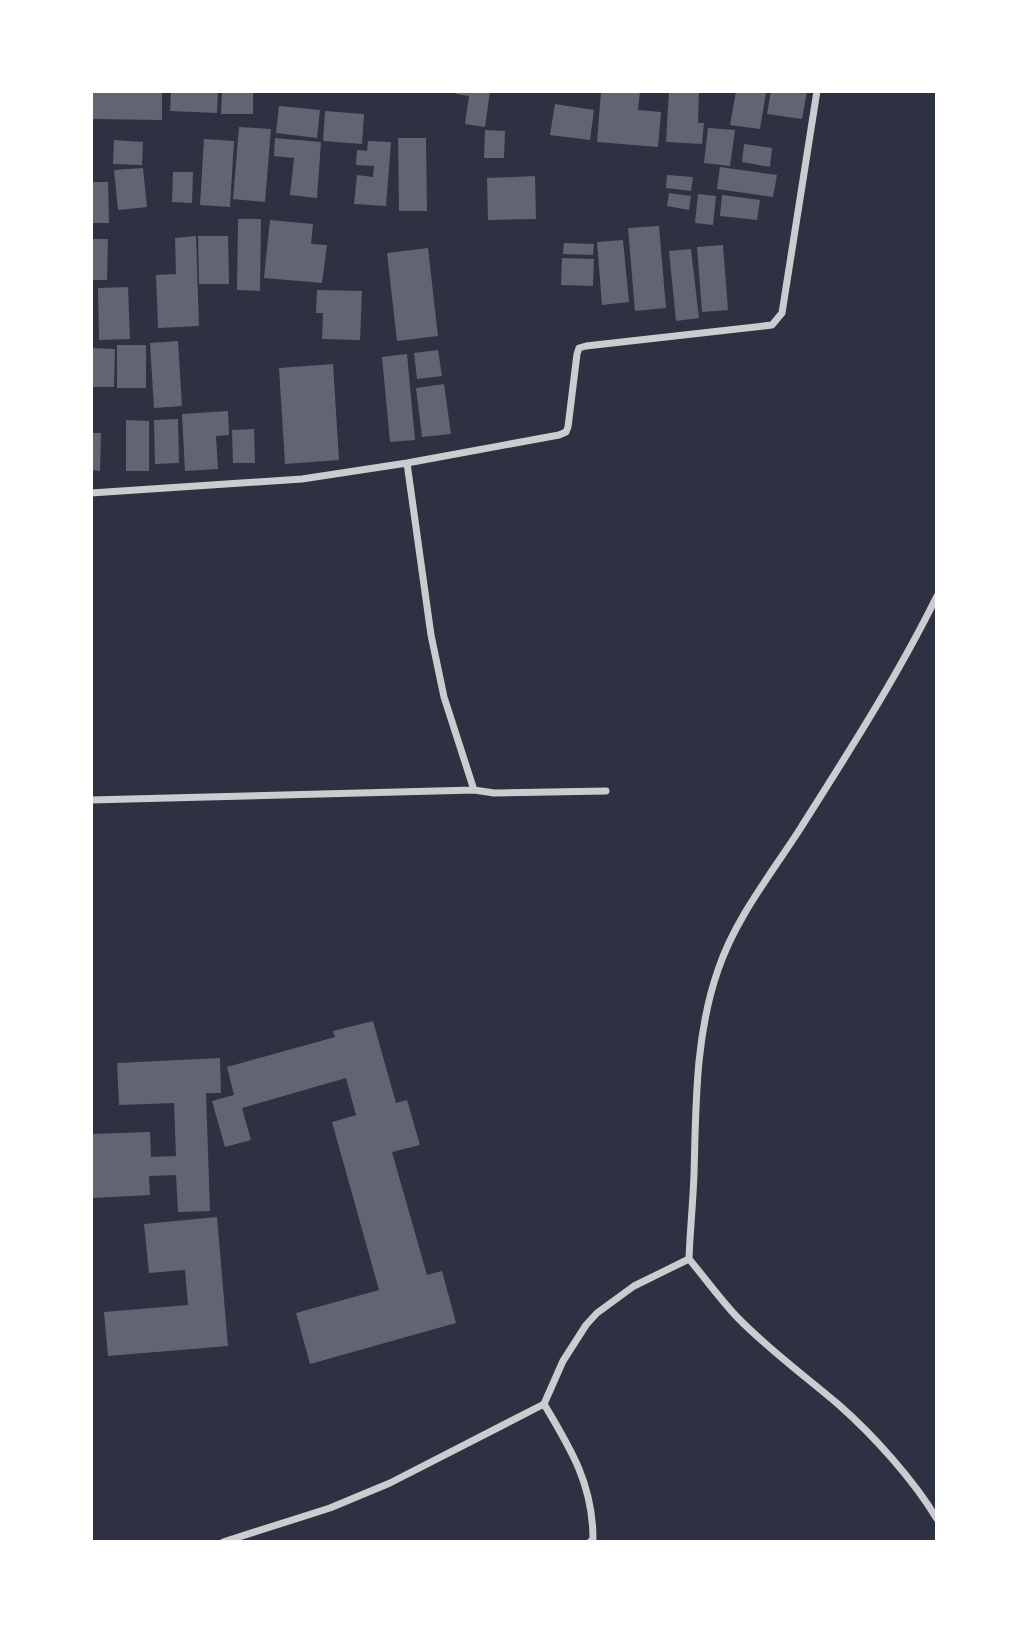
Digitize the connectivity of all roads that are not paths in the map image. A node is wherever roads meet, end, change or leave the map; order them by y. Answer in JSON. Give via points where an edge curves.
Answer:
{"nodes":[{"id":1,"x":817,"y":91,"type":"edge"},
{"id":2,"x":407,"y":463,"type":"junction"},
{"id":3,"x":91,"y":493,"type":"edge"},
{"id":4,"x":937,"y":596,"type":"edge"},
{"id":5,"x":474,"y":790,"type":"junction"},
{"id":6,"x":606,"y":791,"type":"dead end"},
{"id":7,"x":91,"y":800,"type":"edge"},
{"id":8,"x":689,"y":1259,"type":"junction"},
{"id":9,"x":545,"y":1402,"type":"junction"},
{"id":10,"x":937,"y":1519,"type":"edge"},
{"id":11,"x":223,"y":1542,"type":"edge"},
{"id":12,"x":590,"y":1542,"type":"edge"}],
"edges":[{"from":1,"to":2,"type":"street","via":[[778,321],[767,327],[579,348],[566,432]]},
{"from":2,"to":3,"type":"street","via":[[302,479]]},
{"from":2,"to":5,"type":"street","via":[[431,635],[444,697]]},
{"from":4,"to":8,"type":"street","via":[[828,785],[738,926],[718,968],[707,1007],[695,1094]]},
{"from":5,"to":6,"type":"street"},
{"from":5,"to":7,"type":"street"},
{"from":8,"to":9,"type":"street","via":[[634,1286],[586,1325]]},
{"from":8,"to":10,"type":"street","via":[[737,1316],[869,1435]]},
{"from":9,"to":11,"type":"street","via":[[390,1483],[330,1508]]},
{"from":9,"to":12,"type":"street","via":[[587,1487],[593,1517]]}]}
